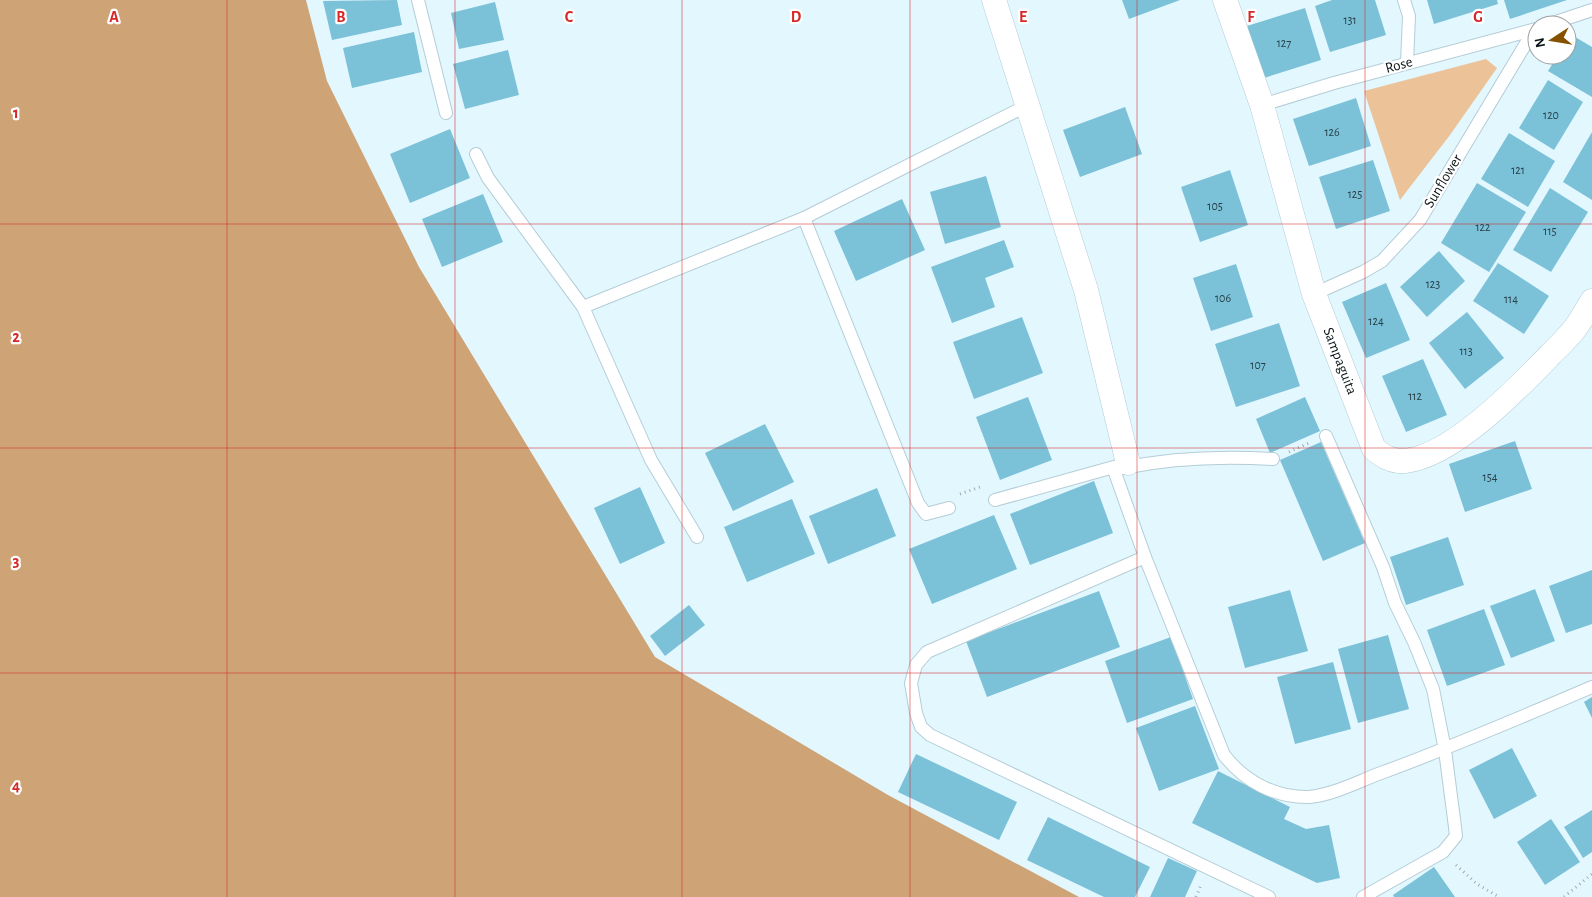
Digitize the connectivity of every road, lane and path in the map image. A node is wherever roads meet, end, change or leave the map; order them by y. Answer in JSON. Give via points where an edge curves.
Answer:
{"nodes":[{"id":1,"x":418,"y":0,"type":"edge"},
{"id":2,"x":994,"y":0,"type":"edge"},
{"id":3,"x":1225,"y":0,"type":"edge"},
{"id":4,"x":1404,"y":0,"type":"edge"},
{"id":5,"x":1589,"y":7,"type":"edge"},
{"id":6,"x":1570,"y":15,"type":"edge"},
{"id":7,"x":1527,"y":31,"type":"edge"},
{"id":8,"x":1527,"y":42,"type":"edge"},
{"id":9,"x":1407,"y":63,"type":"junction"},
{"id":10,"x":1028,"y":105,"type":"junction"},
{"id":11,"x":1262,"y":105,"type":"junction"},
{"id":12,"x":446,"y":113,"type":"dead end"},
{"id":13,"x":476,"y":154,"type":"dead end"},
{"id":14,"x":804,"y":218,"type":"junction"},
{"id":15,"x":1314,"y":294,"type":"junction"},
{"id":16,"x":1592,"y":301,"type":"edge"},
{"id":17,"x":583,"y":307,"type":"junction"},
{"id":18,"x":1326,"y":436,"type":"joint"},
{"id":19,"x":1272,"y":458,"type":"joint"},
{"id":20,"x":1121,"y":466,"type":"junction"},
{"id":21,"x":995,"y":500,"type":"dead end"},
{"id":22,"x":949,"y":508,"type":"dead end"},
{"id":23,"x":697,"y":537,"type":"dead end"},
{"id":24,"x":1145,"y":557,"type":"junction"},
{"id":25,"x":1592,"y":687,"type":"edge"},
{"id":26,"x":1445,"y":750,"type":"junction"},
{"id":27,"x":1443,"y":852,"type":"junction"},
{"id":28,"x":1592,"y":874,"type":"edge"},
{"id":29,"x":1269,"y":897,"type":"edge"},
{"id":30,"x":1363,"y":897,"type":"edge"},
{"id":31,"x":1499,"y":897,"type":"edge"},
{"id":32,"x":1564,"y":897,"type":"edge"}],
"edges":[{"from":1,"to":12,"type":"lane"},
{"from":2,"to":10,"type":"street"},
{"from":3,"to":11,"type":"street","name":"Sampaguita"},
{"from":4,"to":9,"type":"lane","via":[[1409,16]]},
{"from":5,"to":6,"type":"lane"},
{"from":7,"to":9,"type":"lane","name":"Rose"},
{"from":8,"to":15,"type":"lane","name":"Sunflower","via":[[1420,220],[1382,261]]},
{"from":9,"to":11,"type":"lane","name":"Rose"},
{"from":10,"to":14,"type":"lane"},
{"from":10,"to":20,"type":"street","via":[[1086,290]]},
{"from":11,"to":15,"type":"street","name":"Sampaguita"},
{"from":13,"to":17,"type":"lane","via":[[488,178]]},
{"from":14,"to":17,"type":"lane"},
{"from":14,"to":22,"type":"lane","via":[[918,503],[926,514]]},
{"from":15,"to":16,"type":"street","name":"Sampaguita","via":[[1374,449],[1387,458],[1405,461],[1429,454],[1484,417],[1522,384],[1576,328]]},
{"from":17,"to":23,"type":"lane","via":[[651,460]]},
{"from":18,"to":19,"type":"path"},
{"from":18,"to":26,"type":"lane","via":[[1433,689]]},
{"from":19,"to":20,"type":"lane"},
{"from":20,"to":21,"type":"lane"},
{"from":20,"to":24,"type":"lane"},
{"from":24,"to":26,"type":"lane","via":[[1224,755],[1252,782],[1272,791],[1311,797]]},
{"from":24,"to":29,"type":"lane","via":[[927,652],[916,665],[911,683],[916,714],[921,727],[930,735]]},
{"from":25,"to":26,"type":"lane"},
{"from":26,"to":27,"type":"lane","via":[[1456,836]]},
{"from":27,"to":30,"type":"lane"},
{"from":27,"to":31,"type":"path","via":[[1477,884]]},
{"from":28,"to":32,"type":"path"}]}
